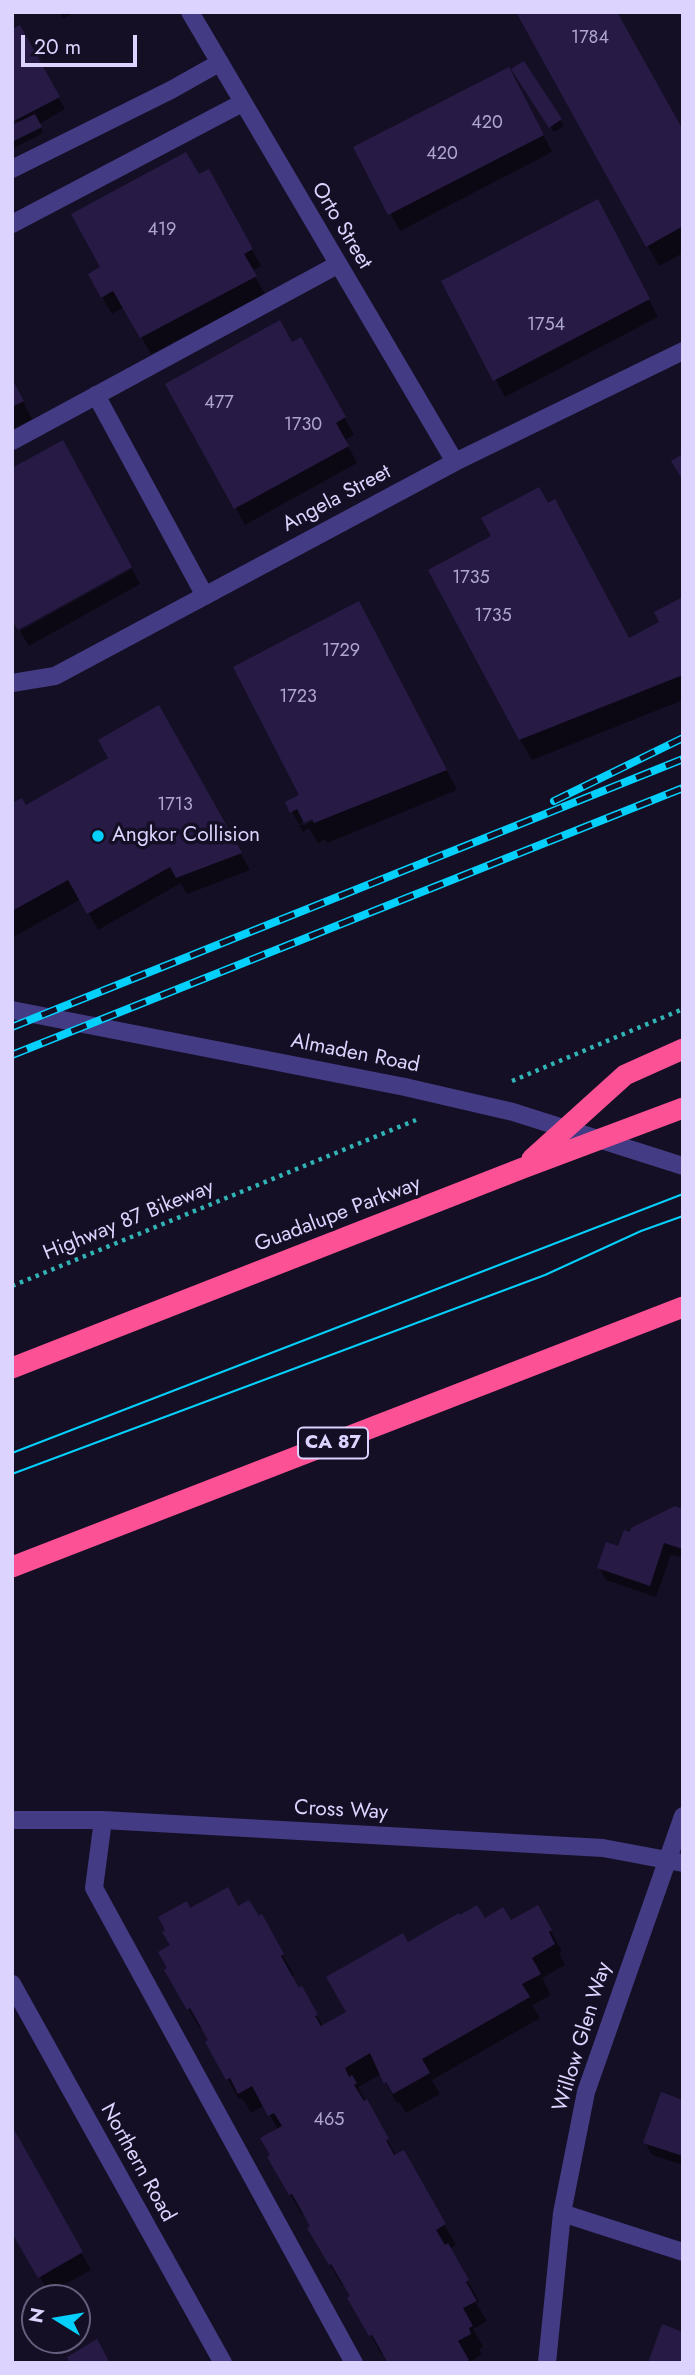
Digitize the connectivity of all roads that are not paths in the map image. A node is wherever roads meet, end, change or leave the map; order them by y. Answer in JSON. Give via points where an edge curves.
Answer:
{"nodes":[{"id":1,"x":190,"y":12,"type":"edge"},
{"id":2,"x":219,"y":63,"type":"junction"},
{"id":3,"x":242,"y":103,"type":"junction"},
{"id":4,"x":12,"y":169,"type":"edge"},
{"id":5,"x":12,"y":224,"type":"edge"},
{"id":6,"x":337,"y":265,"type":"junction"},
{"id":7,"x":683,"y":351,"type":"edge"},
{"id":8,"x":96,"y":395,"type":"junction"},
{"id":9,"x":12,"y":441,"type":"edge"},
{"id":10,"x":455,"y":461,"type":"junction"},
{"id":11,"x":205,"y":596,"type":"junction"},
{"id":12,"x":12,"y":683,"type":"edge"},
{"id":13,"x":12,"y":1010,"type":"edge"},
{"id":14,"x":683,"y":1049,"type":"edge"},
{"id":15,"x":683,"y":1108,"type":"edge"},
{"id":16,"x":683,"y":1166,"type":"edge"},
{"id":17,"x":523,"y":1168,"type":"junction"},
{"id":18,"x":683,"y":1307,"type":"edge"},
{"id":19,"x":12,"y":1368,"type":"edge"},
{"id":20,"x":12,"y":1567,"type":"edge"},
{"id":21,"x":683,"y":1816,"type":"edge"},
{"id":22,"x":12,"y":1820,"type":"edge"},
{"id":23,"x":103,"y":1820,"type":"junction"},
{"id":24,"x":675,"y":1861,"type":"edge"},
{"id":25,"x":14,"y":1995,"type":"edge"},
{"id":26,"x":562,"y":2213,"type":"junction"},
{"id":27,"x":683,"y":2252,"type":"edge"},
{"id":28,"x":223,"y":2363,"type":"edge"},
{"id":29,"x":354,"y":2363,"type":"edge"},
{"id":30,"x":547,"y":2363,"type":"edge"}],
"edges":[{"from":1,"to":2,"type":"street","name":"Orto Street"},
{"from":2,"to":3,"type":"street","name":"Orto Street"},
{"from":2,"to":4,"type":"street"},
{"from":3,"to":5,"type":"street"},
{"from":3,"to":6,"type":"street","name":"Orto Street"},
{"from":6,"to":8,"type":"street"},
{"from":6,"to":10,"type":"street","name":"Orto Street"},
{"from":7,"to":10,"type":"street","name":"Angela Street"},
{"from":8,"to":9,"type":"street"},
{"from":8,"to":11,"type":"street"},
{"from":10,"to":11,"type":"street","name":"Angela Street"},
{"from":11,"to":12,"type":"street","name":"Angela Street","via":[[55,676]]},
{"from":13,"to":16,"type":"street","name":"Almaden Road","via":[[513,1112]]},
{"from":14,"to":17,"type":"highway","via":[[625,1075]]},
{"from":15,"to":17,"type":"highway","name":"Guadalupe Parkway"},
{"from":17,"to":19,"type":"highway","name":"Guadalupe Parkway"},
{"from":18,"to":20,"type":"highway","number":"CA 87"},
{"from":21,"to":24,"type":"street","name":"Willow Glen Way"},
{"from":22,"to":23,"type":"street","name":"Cross Way"},
{"from":23,"to":24,"type":"street","name":"Cross Way","via":[[603,1848]]},
{"from":23,"to":29,"type":"street","via":[[94,1888]]},
{"from":24,"to":26,"type":"street","name":"Willow Glen Way","via":[[586,2092]]},
{"from":25,"to":28,"type":"street","name":"Northern Road"},
{"from":26,"to":27,"type":"street"},
{"from":26,"to":30,"type":"street","name":"Willow Glen Way"}]}
